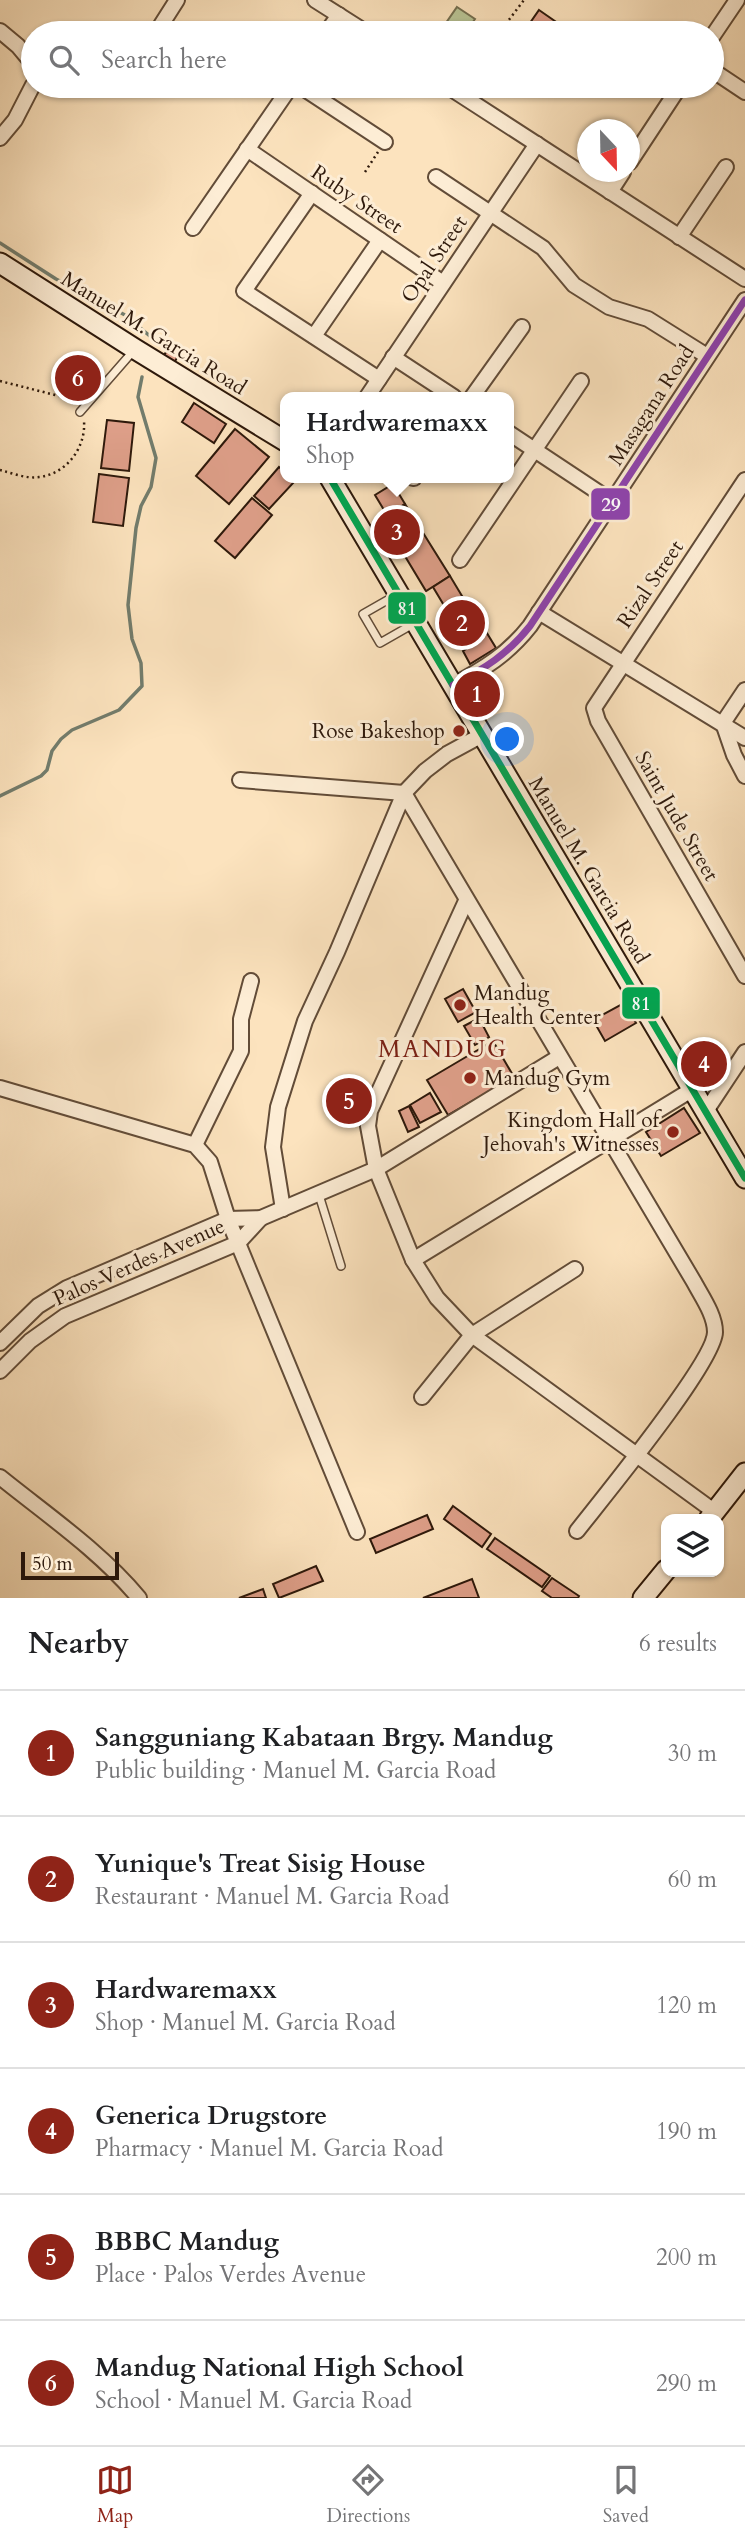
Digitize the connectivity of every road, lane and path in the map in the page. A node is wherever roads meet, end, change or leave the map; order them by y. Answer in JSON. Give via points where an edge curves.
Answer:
{"nodes":[{"id":1,"x":177,"y":0,"type":"edge"},
{"id":2,"x":315,"y":0,"type":"edge"},
{"id":3,"x":524,"y":0,"type":"edge"},
{"id":4,"x":737,"y":0,"type":"edge"},
{"id":5,"x":339,"y":15,"type":"junction"},
{"id":6,"x":164,"y":21,"type":"edge"},
{"id":7,"x":335,"y":21,"type":"edge"},
{"id":8,"x":348,"y":21,"type":"edge"},
{"id":9,"x":508,"y":21,"type":"edge"},
{"id":10,"x":723,"y":21,"type":"edge"},
{"id":11,"x":0,"y":31,"type":"edge"},
{"id":12,"x":21,"y":50,"type":"edge"},
{"id":13,"x":724,"y":78,"type":"edge"},
{"id":14,"x":745,"y":92,"type":"edge"},
{"id":15,"x":26,"y":98,"type":"edge"},
{"id":16,"x":283,"y":98,"type":"edge"},
{"id":17,"x":318,"y":98,"type":"edge"},
{"id":18,"x":466,"y":98,"type":"edge"},
{"id":19,"x":672,"y":98,"type":"edge"},
{"id":20,"x":0,"y":138,"type":"edge"},
{"id":21,"x":385,"y":142,"type":"joint"},
{"id":22,"x":537,"y":144,"type":"junction"},
{"id":23,"x":640,"y":146,"type":"edge"},
{"id":24,"x":247,"y":149,"type":"junction"},
{"id":25,"x":726,"y":167,"type":"dead end"},
{"id":26,"x":365,"y":172,"type":"dead end"},
{"id":27,"x":436,"y":177,"type":"dead end"},
{"id":28,"x":616,"y":182,"type":"edge"},
{"id":29,"x":610,"y":192,"type":"junction"},
{"id":30,"x":312,"y":193,"type":"junction"},
{"id":31,"x":490,"y":213,"type":"junction"},
{"id":32,"x":193,"y":228,"type":"dead end"},
{"id":33,"x":679,"y":237,"type":"junction"},
{"id":34,"x":380,"y":240,"type":"junction"},
{"id":35,"x":0,"y":262,"type":"edge"},
{"id":36,"x":745,"y":279,"type":"edge"},
{"id":37,"x":443,"y":283,"type":"junction"},
{"id":38,"x":745,"y":300,"type":"edge"},
{"id":39,"x":522,"y":327,"type":"dead end"},
{"id":40,"x":314,"y":337,"type":"junction"},
{"id":41,"x":135,"y":349,"type":"junction"},
{"id":42,"x":707,"y":356,"type":"junction"},
{"id":43,"x":393,"y":358,"type":"junction"},
{"id":44,"x":379,"y":379,"type":"junction"},
{"id":45,"x":0,"y":381,"type":"edge"},
{"id":46,"x":582,"y":381,"type":"dead end"},
{"id":47,"x":370,"y":392,"type":"edge"},
{"id":48,"x":446,"y":392,"type":"edge"},
{"id":49,"x":476,"y":392,"type":"edge"},
{"id":50,"x":80,"y":412,"type":"junction"},
{"id":51,"x":514,"y":436,"type":"edge"},
{"id":52,"x":280,"y":438,"type":"edge"},
{"id":53,"x":535,"y":450,"type":"junction"},
{"id":54,"x":0,"y":470,"type":"edge"},
{"id":55,"x":745,"y":480,"type":"edge"},
{"id":56,"x":514,"y":481,"type":"edge"},
{"id":57,"x":333,"y":483,"type":"edge"},
{"id":58,"x":512,"y":483,"type":"edge"},
{"id":59,"x":613,"y":502,"type":"junction"},
{"id":60,"x":460,"y":560,"type":"dead end"},
{"id":61,"x":399,"y":593,"type":"junction"},
{"id":62,"x":539,"y":612,"type":"junction"},
{"id":63,"x":416,"y":623,"type":"junction"},
{"id":64,"x":621,"y":664,"type":"junction"},
{"id":65,"x":453,"y":685,"type":"junction"},
{"id":66,"x":745,"y":690,"type":"edge"},
{"id":67,"x":595,"y":713,"type":"joint"},
{"id":68,"x":723,"y":723,"type":"junction"},
{"id":69,"x":482,"y":735,"type":"junction"},
{"id":70,"x":745,"y":738,"type":"edge"},
{"id":71,"x":745,"y":776,"type":"edge"},
{"id":72,"x":240,"y":780,"type":"dead end"},
{"id":73,"x":404,"y":793,"type":"junction"},
{"id":74,"x":466,"y":901,"type":"junction"},
{"id":75,"x":745,"y":976,"type":"edge"},
{"id":76,"x":251,"y":981,"type":"dead end"},
{"id":77,"x":745,"y":1052,"type":"edge"},
{"id":78,"x":559,"y":1057,"type":"junction"},
{"id":79,"x":0,"y":1088,"type":"edge"},
{"id":80,"x":693,"y":1089,"type":"junction"},
{"id":81,"x":706,"y":1111,"type":"junction"},
{"id":82,"x":609,"y":1140,"type":"junction"},
{"id":83,"x":195,"y":1145,"type":"junction"},
{"id":84,"x":376,"y":1169,"type":"junction"},
{"id":85,"x":745,"y":1178,"type":"edge"},
{"id":86,"x":318,"y":1195,"type":"junction"},
{"id":87,"x":283,"y":1209,"type":"junction"},
{"id":88,"x":261,"y":1218,"type":"junction"},
{"id":89,"x":228,"y":1219,"type":"junction"},
{"id":90,"x":238,"y":1243,"type":"junction"},
{"id":91,"x":167,"y":1245,"type":"junction"},
{"id":92,"x":413,"y":1260,"type":"junction"},
{"id":93,"x":341,"y":1266,"type":"dead end"},
{"id":94,"x":177,"y":1268,"type":"junction"},
{"id":95,"x":575,"y":1269,"type":"dead end"},
{"id":96,"x":472,"y":1335,"type":"junction"},
{"id":97,"x":0,"y":1343,"type":"edge"},
{"id":98,"x":0,"y":1371,"type":"edge"},
{"id":99,"x":422,"y":1397,"type":"dead end"},
{"id":100,"x":636,"y":1455,"type":"junction"},
{"id":101,"x":745,"y":1473,"type":"edge"},
{"id":102,"x":0,"y":1477,"type":"edge"},
{"id":103,"x":711,"y":1514,"type":"edge"},
{"id":104,"x":713,"y":1514,"type":"edge"},
{"id":105,"x":577,"y":1531,"type":"dead end"},
{"id":106,"x":357,"y":1532,"type":"dead end"},
{"id":107,"x":661,"y":1576,"type":"edge"},
{"id":108,"x":133,"y":1596,"type":"edge"},
{"id":109,"x":643,"y":1598,"type":"edge"}],
"edges":[{"from":1,"to":6,"type":"street"},
{"from":2,"to":5,"type":"street"},
{"from":3,"to":9,"type":"path"},
{"from":4,"to":10,"type":"street"},
{"from":5,"to":7,"type":"street"},
{"from":5,"to":8,"type":"street"},
{"from":11,"to":12,"type":"street"},
{"from":13,"to":14,"type":"street"},
{"from":15,"to":20,"type":"street"},
{"from":16,"to":24,"type":"street"},
{"from":17,"to":21,"type":"street"},
{"from":18,"to":22,"type":"street"},
{"from":19,"to":23,"type":"street"},
{"from":21,"to":26,"type":"path"},
{"from":22,"to":29,"type":"street"},
{"from":22,"to":31,"type":"street","name":"Opal Street"},
{"from":24,"to":30,"type":"street","name":"Ruby Street"},
{"from":24,"to":32,"type":"street"},
{"from":25,"to":33,"type":"street"},
{"from":27,"to":31,"type":"street"},
{"from":28,"to":29,"type":"street"},
{"from":29,"to":33,"type":"street"},
{"from":30,"to":34,"type":"street","name":"Ruby Street"},
{"from":30,"to":40,"type":"street","via":[[244,291]]},
{"from":31,"to":37,"type":"street","name":"Opal Street"},
{"from":31,"to":42,"type":"street","via":[[543,248],[574,285],[609,307],[648,319]]},
{"from":33,"to":36,"type":"street"},
{"from":34,"to":37,"type":"street","name":"Ruby Street"},
{"from":34,"to":40,"type":"street"},
{"from":35,"to":41,"type":"main road","name":"Manuel M. Garcia Road"},
{"from":37,"to":43,"type":"street","name":"Opal Street"},
{"from":38,"to":42,"type":"street","name":"Masagana Road"},
{"from":39,"to":49,"type":"street"},
{"from":40,"to":44,"type":"street"},
{"from":41,"to":50,"type":"lane"},
{"from":41,"to":52,"type":"main road","name":"Manuel M. Garcia Road"},
{"from":42,"to":59,"type":"street","name":"Masagana Road"},
{"from":43,"to":44,"type":"street","name":"Opal Street"},
{"from":43,"to":48,"type":"street"},
{"from":44,"to":47,"type":"street","name":"Opal Street"},
{"from":45,"to":50,"type":"path","via":[[63,397]]},
{"from":46,"to":53,"type":"street"},
{"from":50,"to":54,"type":"path","via":[[85,433],[70,462],[39,478]]},
{"from":51,"to":53,"type":"street"},
{"from":53,"to":56,"type":"street"},
{"from":53,"to":59,"type":"street"},
{"from":55,"to":64,"type":"street","name":"Rizal Street"},
{"from":57,"to":61,"type":"main road","name":"Manuel M. Garcia Road"},
{"from":58,"to":60,"type":"street"},
{"from":59,"to":62,"type":"street","name":"Masagana Road"},
{"from":61,"to":63,"type":"main road","name":"Manuel M. Garcia Road"},
{"from":61,"to":63,"type":"lane","via":[[363,614],[380,643]]},
{"from":62,"to":64,"type":"street"},
{"from":62,"to":65,"type":"street","name":"Masagana Road","via":[[506,653]]},
{"from":63,"to":65,"type":"main road","name":"Manuel M. Garcia Road"},
{"from":64,"to":67,"type":"street","name":"Rizal Street","via":[[596,703]]},
{"from":64,"to":68,"type":"street"},
{"from":65,"to":69,"type":"main road","name":"Manuel M. Garcia Road"},
{"from":66,"to":68,"type":"street"},
{"from":67,"to":75,"type":"street","name":"Saint Jude Street"},
{"from":68,"to":70,"type":"street"},
{"from":68,"to":71,"type":"street"},
{"from":69,"to":73,"type":"street","via":[[447,754]]},
{"from":69,"to":80,"type":"main road","name":"Manuel M. Garcia Road"},
{"from":72,"to":73,"type":"street"},
{"from":73,"to":74,"type":"street"},
{"from":73,"to":87,"type":"street","via":[[305,1021],[282,1094],[274,1147]]},
{"from":74,"to":78,"type":"street"},
{"from":74,"to":84,"type":"street","via":[[370,1111],[368,1126]]},
{"from":76,"to":83,"type":"street","via":[[241,1019],[241,1051]]},
{"from":77,"to":81,"type":"street"},
{"from":78,"to":82,"type":"street"},
{"from":78,"to":84,"type":"street","name":"Palos Verdes Avenue"},
{"from":79,"to":83,"type":"street"},
{"from":80,"to":81,"type":"main road","name":"Manuel M. Garcia Road"},
{"from":80,"to":82,"type":"street"},
{"from":81,"to":85,"type":"main road","name":"Manuel M. Garcia Road"},
{"from":82,"to":92,"type":"street"},
{"from":82,"to":100,"type":"street","via":[[694,1282],[715,1332],[711,1349]]},
{"from":83,"to":89,"type":"street","via":[[210,1161]]},
{"from":84,"to":86,"type":"street","name":"Palos Verdes Avenue"},
{"from":84,"to":92,"type":"street"},
{"from":86,"to":87,"type":"street","name":"Palos Verdes Avenue"},
{"from":86,"to":93,"type":"lane"},
{"from":87,"to":88,"type":"street","name":"Palos Verdes Avenue"},
{"from":88,"to":89,"type":"street","name":"Palos Verdes Avenue"},
{"from":88,"to":90,"type":"street","name":"Palos Verdes Avenue"},
{"from":89,"to":90,"type":"street"},
{"from":89,"to":91,"type":"street","name":"Palos Verdes Avenue"},
{"from":90,"to":94,"type":"street","name":"Palos Verdes Avenue"},
{"from":90,"to":106,"type":"street"},
{"from":91,"to":94,"type":"street"},
{"from":91,"to":97,"type":"street","name":"Palos Verdes Avenue","via":[[67,1287],[38,1306]]},
{"from":92,"to":96,"type":"street","via":[[437,1298]]},
{"from":94,"to":98,"type":"street","name":"Palos Verdes Avenue","via":[[65,1316],[30,1341]]},
{"from":95,"to":96,"type":"street"},
{"from":96,"to":99,"type":"street"},
{"from":96,"to":100,"type":"street"},
{"from":100,"to":103,"type":"street"},
{"from":100,"to":105,"type":"street"},
{"from":101,"to":104,"type":"main road"},
{"from":102,"to":108,"type":"street","via":[[89,1549]]},
{"from":107,"to":109,"type":"main road"}]}
